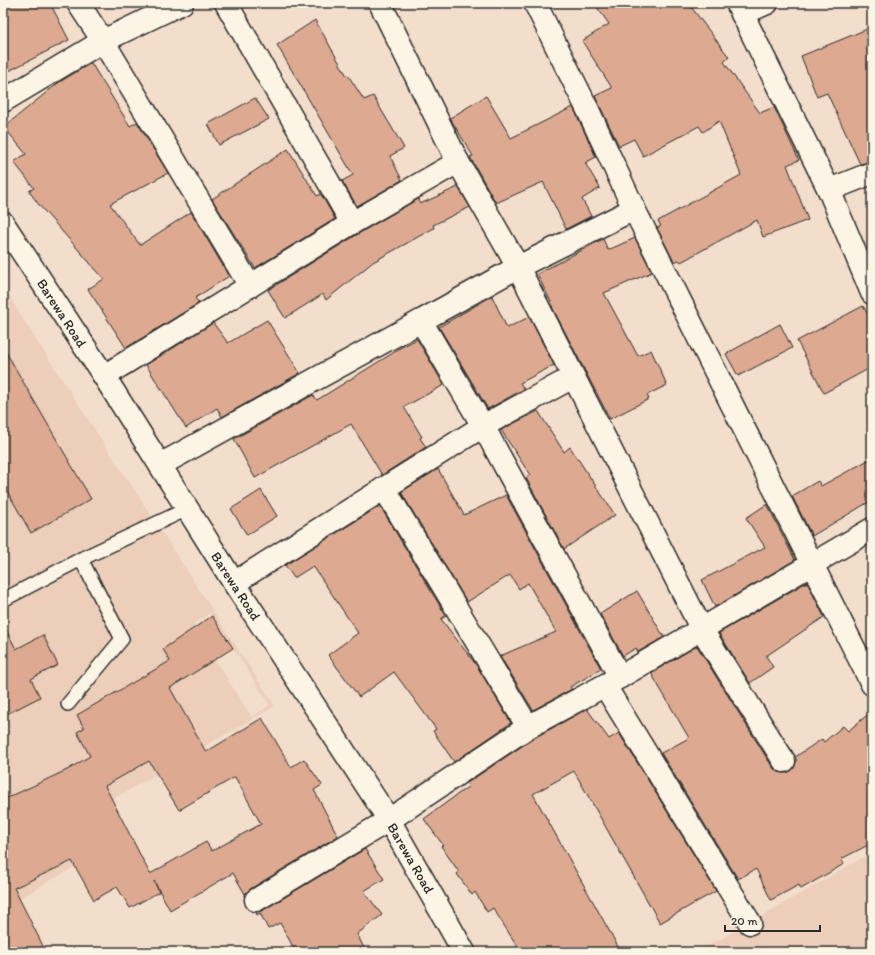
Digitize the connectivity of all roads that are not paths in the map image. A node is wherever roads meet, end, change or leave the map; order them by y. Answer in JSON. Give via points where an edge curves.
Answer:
{"nodes":[{"id":1,"x":78,"y":3,"type":"edge"},
{"id":2,"x":182,"y":3,"type":"edge"},
{"id":3,"x":226,"y":3,"type":"edge"},
{"id":4,"x":380,"y":3,"type":"edge"},
{"id":5,"x":535,"y":3,"type":"edge"},
{"id":6,"x":767,"y":3,"type":"edge"},
{"id":7,"x":739,"y":9,"type":"edge"},
{"id":8,"x":103,"y":41,"type":"junction"},
{"id":9,"x":3,"y":101,"type":"edge"},
{"id":10,"x":458,"y":162,"type":"junction"},
{"id":11,"x":872,"y":174,"type":"edge"},
{"id":12,"x":829,"y":190,"type":"junction"},
{"id":13,"x":634,"y":209,"type":"junction"},
{"id":14,"x":3,"y":223,"type":"edge"},
{"id":15,"x":352,"y":223,"type":"junction"},
{"id":16,"x":518,"y":267,"type":"junction"},
{"id":17,"x":250,"y":286,"type":"junction"},
{"id":18,"x":872,"y":293,"type":"edge"},
{"id":19,"x":421,"y":321,"type":"junction"},
{"id":20,"x":104,"y":376,"type":"junction"},
{"id":21,"x":573,"y":377,"type":"junction"},
{"id":22,"x":483,"y":426,"type":"junction"},
{"id":23,"x":160,"y":465,"type":"junction"},
{"id":24,"x":384,"y":488,"type":"junction"},
{"id":25,"x":187,"y":509,"type":"junction"},
{"id":26,"x":872,"y":529,"type":"edge"},
{"id":27,"x":81,"y":559,"type":"junction"},
{"id":28,"x":811,"y":564,"type":"junction"},
{"id":29,"x":234,"y":583,"type":"junction"},
{"id":30,"x":3,"y":600,"type":"edge"},
{"id":31,"x":702,"y":630,"type":"junction"},
{"id":32,"x":613,"y":682,"type":"junction"},
{"id":33,"x":872,"y":684,"type":"edge"},
{"id":34,"x":68,"y":704,"type":"dead end"},
{"id":35,"x":528,"y":727,"type":"junction"},
{"id":36,"x":784,"y":761,"type":"dead end"},
{"id":37,"x":389,"y":820,"type":"junction"},
{"id":38,"x":256,"y":900,"type":"dead end"},
{"id":39,"x":750,"y":923,"type":"dead end"},
{"id":40,"x":464,"y":952,"type":"edge"}],
"edges":[{"from":1,"to":8,"type":"street"},
{"from":2,"to":8,"type":"street"},
{"from":3,"to":15,"type":"street"},
{"from":4,"to":10,"type":"street"},
{"from":5,"to":13,"type":"street"},
{"from":6,"to":7,"type":"street"},
{"from":7,"to":12,"type":"street"},
{"from":8,"to":9,"type":"street"},
{"from":8,"to":17,"type":"street"},
{"from":10,"to":15,"type":"street"},
{"from":10,"to":16,"type":"street"},
{"from":11,"to":12,"type":"street"},
{"from":12,"to":18,"type":"street"},
{"from":13,"to":16,"type":"street"},
{"from":13,"to":28,"type":"street"},
{"from":14,"to":20,"type":"street","name":"Barewa Road"},
{"from":15,"to":17,"type":"street"},
{"from":16,"to":19,"type":"street"},
{"from":16,"to":21,"type":"street"},
{"from":17,"to":20,"type":"street"},
{"from":19,"to":22,"type":"street"},
{"from":19,"to":23,"type":"street"},
{"from":20,"to":23,"type":"street","name":"Barewa Road"},
{"from":21,"to":22,"type":"street"},
{"from":21,"to":31,"type":"street"},
{"from":22,"to":24,"type":"street"},
{"from":22,"to":32,"type":"street"},
{"from":23,"to":25,"type":"street","name":"Barewa Road"},
{"from":24,"to":29,"type":"street"},
{"from":24,"to":35,"type":"street"},
{"from":25,"to":27,"type":"lane"},
{"from":25,"to":29,"type":"street","name":"Barewa Road"},
{"from":26,"to":28,"type":"street"},
{"from":27,"to":30,"type":"lane"},
{"from":27,"to":34,"type":"lane","via":[[122,639]]},
{"from":28,"to":31,"type":"street"},
{"from":28,"to":33,"type":"street"},
{"from":29,"to":37,"type":"street","name":"Barewa Road"},
{"from":31,"to":32,"type":"street"},
{"from":31,"to":36,"type":"street"},
{"from":32,"to":35,"type":"street"},
{"from":32,"to":39,"type":"street"},
{"from":35,"to":37,"type":"street"},
{"from":37,"to":38,"type":"street"},
{"from":37,"to":40,"type":"street","name":"Barewa Road"}]}
